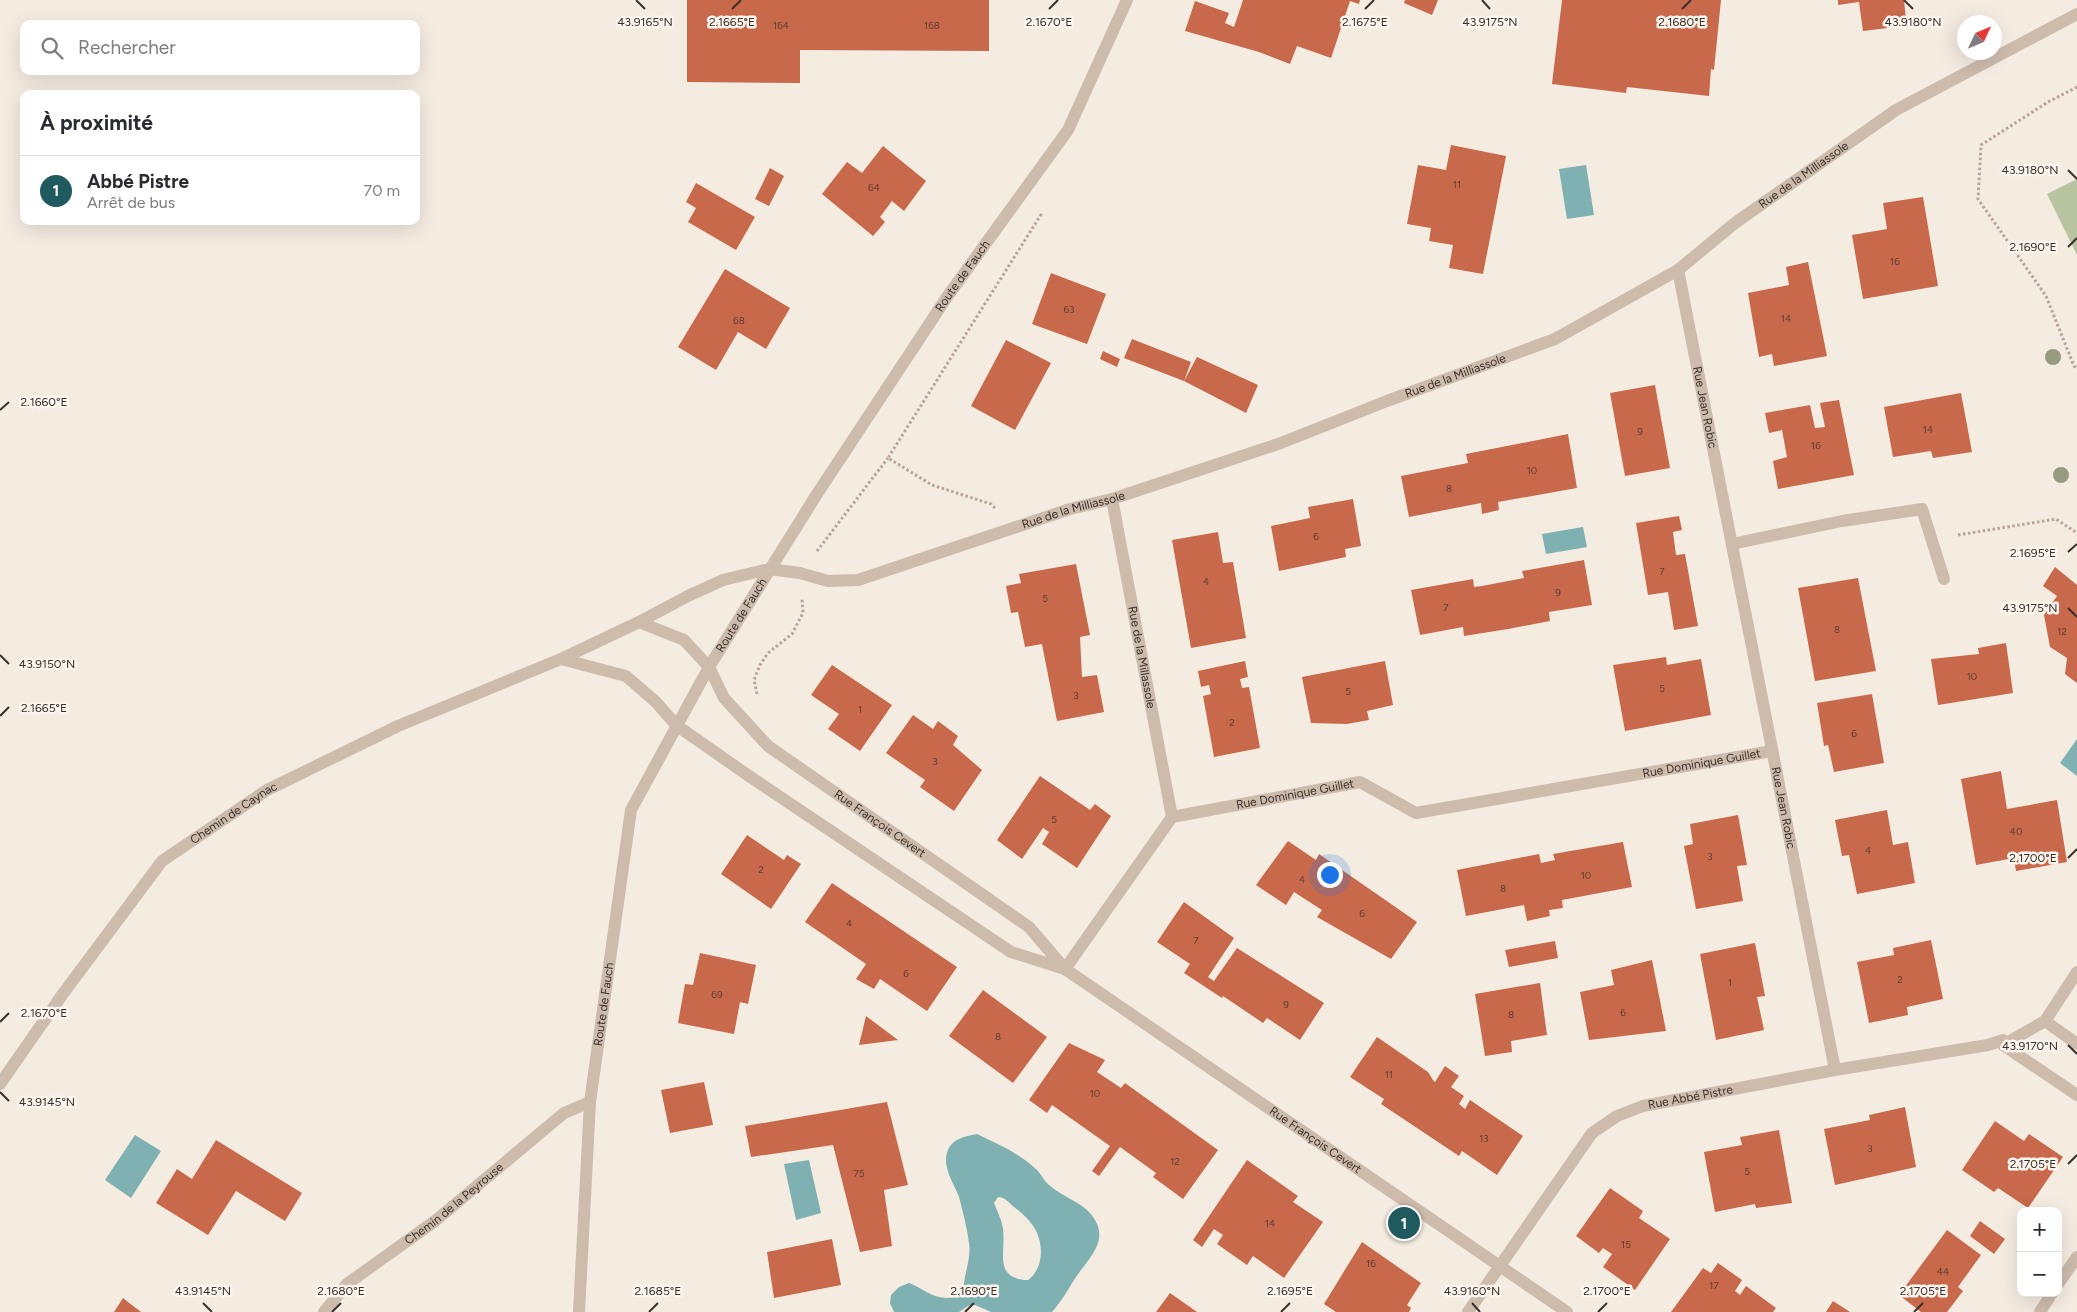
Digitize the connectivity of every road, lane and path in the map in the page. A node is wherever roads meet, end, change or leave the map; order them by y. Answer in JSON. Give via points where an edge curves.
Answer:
{"nodes":[{"id":1,"x":1126,"y":0,"type":"edge"},
{"id":2,"x":2077,"y":14,"type":"edge"},
{"id":3,"x":2077,"y":87,"type":"edge"},
{"id":4,"x":1044,"y":210,"type":"dead end"},
{"id":5,"x":1678,"y":270,"type":"junction"},
{"id":6,"x":2077,"y":368,"type":"edge"},
{"id":7,"x":1112,"y":499,"type":"junction"},
{"id":8,"x":1013,"y":528,"type":"junction"},
{"id":9,"x":2077,"y":534,"type":"edge"},
{"id":10,"x":1932,"y":539,"type":"junction"},
{"id":11,"x":1732,"y":544,"type":"junction"},
{"id":12,"x":769,"y":569,"type":"junction"},
{"id":13,"x":1944,"y":579,"type":"dead end"},
{"id":14,"x":639,"y":622,"type":"junction"},
{"id":15,"x":562,"y":659,"type":"junction"},
{"id":16,"x":709,"y":667,"type":"junction"},
{"id":17,"x":676,"y":725,"type":"junction"},
{"id":18,"x":1772,"y":751,"type":"junction"},
{"id":19,"x":1172,"y":816,"type":"junction"},
{"id":20,"x":1065,"y":969,"type":"junction"},
{"id":21,"x":2077,"y":972,"type":"edge"},
{"id":22,"x":2044,"y":1021,"type":"junction"},
{"id":23,"x":2077,"y":1044,"type":"edge"},
{"id":24,"x":2003,"y":1045,"type":"junction"},
{"id":25,"x":1835,"y":1070,"type":"junction"},
{"id":26,"x":0,"y":1084,"type":"edge"},
{"id":27,"x":2077,"y":1095,"type":"edge"},
{"id":28,"x":590,"y":1102,"type":"junction"},
{"id":29,"x":2077,"y":1256,"type":"edge"},
{"id":30,"x":1501,"y":1266,"type":"junction"},
{"id":31,"x":2062,"y":1278,"type":"edge"},
{"id":32,"x":2049,"y":1297,"type":"edge"},
{"id":33,"x":324,"y":1312,"type":"edge"},
{"id":34,"x":579,"y":1312,"type":"edge"},
{"id":35,"x":1468,"y":1312,"type":"edge"},
{"id":36,"x":1567,"y":1312,"type":"edge"},
{"id":37,"x":2040,"y":1312,"type":"edge"}],
"edges":[{"from":1,"to":12,"type":"street","name":"Route de Fauch","via":[[1068,130],[946,297]]},
{"from":2,"to":5,"type":"street","name":"Rue de la Milliassole","via":[[1896,110],[1735,223]]},
{"from":3,"to":6,"type":"path","via":[[1981,146],[1978,199],[2046,296]]},
{"from":4,"to":8,"type":"path","via":[[888,458],[932,485],[991,504]]},
{"from":5,"to":7,"type":"street","name":"Rue de la Milliassole","via":[[1555,339],[1280,443]]},
{"from":5,"to":11,"type":"street","name":"Rue Jean Robic"},
{"from":7,"to":8,"type":"street","name":"Rue de la Milliassole"},
{"from":7,"to":19,"type":"street","name":"Rue de la Millassole"},
{"from":8,"to":12,"type":"street","name":"Rue de la Milliassole","via":[[858,580],[828,581]]},
{"from":9,"to":10,"type":"path","via":[[2056,519]]},
{"from":10,"to":11,"type":"street","via":[[1922,509],[1842,520]]},
{"from":10,"to":13,"type":"street"},
{"from":11,"to":18,"type":"street","name":"Rue Jean Robic"},
{"from":12,"to":14,"type":"street","name":"Chemin de Caynac","via":[[723,580]]},
{"from":12,"to":16,"type":"street","name":"Route de Fauch"},
{"from":14,"to":15,"type":"street","name":"Chemin de Caynac"},
{"from":14,"to":16,"type":"street","via":[[684,640]]},
{"from":15,"to":17,"type":"street","via":[[626,676]]},
{"from":15,"to":26,"type":"street","name":"Chemin de Caynac","via":[[398,726],[267,790],[162,861]]},
{"from":16,"to":17,"type":"street","name":"Route de Fauch"},
{"from":16,"to":20,"type":"street","name":"Rue François Cevert","via":[[724,698],[768,746],[1029,927]]},
{"from":17,"to":20,"type":"street","name":"Rue François Cevert","via":[[1011,952]]},
{"from":17,"to":28,"type":"street","name":"Route de Fauch","via":[[632,810]]},
{"from":18,"to":19,"type":"street","name":"Rue Dominique Guillet","via":[[1416,813],[1360,782]]},
{"from":18,"to":25,"type":"street","name":"Rue Jean Robic"},
{"from":19,"to":20,"type":"street"},
{"from":20,"to":30,"type":"street","name":"Rue François Cevert"},
{"from":21,"to":22,"type":"street"},
{"from":22,"to":23,"type":"street"},
{"from":22,"to":24,"type":"street","name":"Rue Abbé Pistre"},
{"from":24,"to":25,"type":"street","name":"Rue Abbé Pistre","via":[[2003,1040]]},
{"from":24,"to":27,"type":"street"},
{"from":25,"to":30,"type":"street","name":"Rue Abbé Pistre","via":[[1643,1106],[1617,1116],[1592,1133]]},
{"from":28,"to":33,"type":"street","name":"Chemin de la Peyrouse","via":[[564,1113],[435,1221],[347,1284]]},
{"from":28,"to":34,"type":"street","name":"Route de Fauch"},
{"from":29,"to":31,"type":"street"},
{"from":30,"to":35,"type":"street","name":"Rue Abbé Pistre"},
{"from":30,"to":36,"type":"street","name":"Rue François Cevert"},
{"from":32,"to":37,"type":"street"}]}
